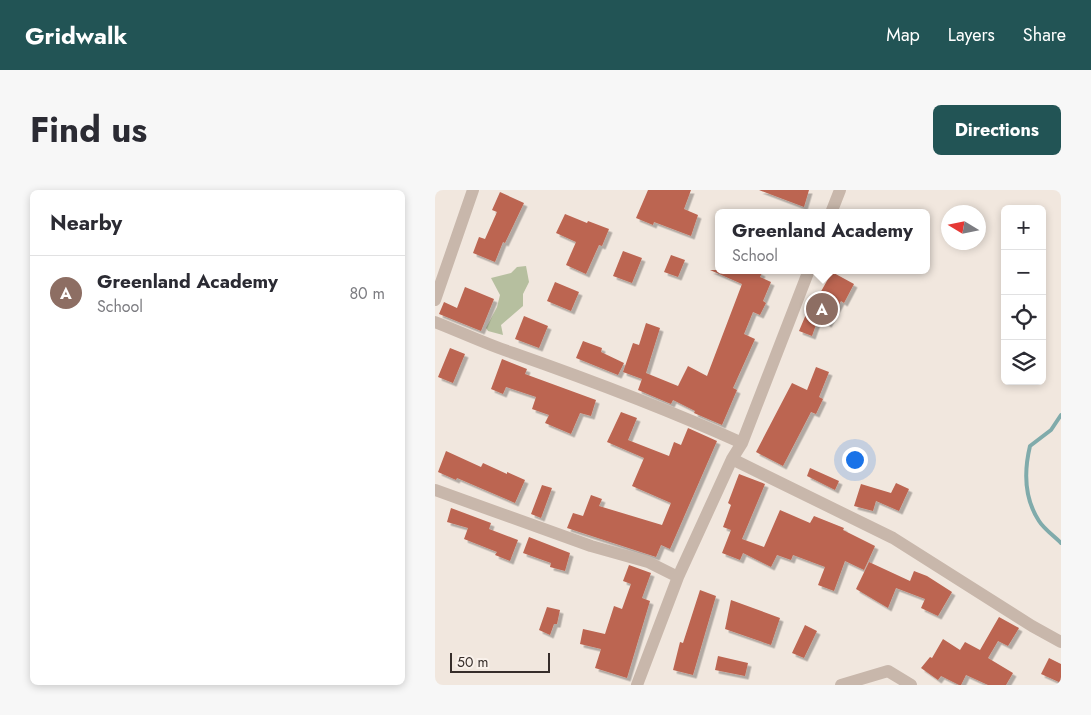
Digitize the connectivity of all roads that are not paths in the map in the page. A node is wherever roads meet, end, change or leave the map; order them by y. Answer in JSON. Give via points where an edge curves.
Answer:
{"nodes":[{"id":1,"x":473,"y":190,"type":"edge"},
{"id":2,"x":840,"y":190,"type":"edge"},
{"id":3,"x":833,"y":209,"type":"edge"},
{"id":4,"x":807,"y":274,"type":"edge"},
{"id":5,"x":435,"y":300,"type":"edge"},
{"id":6,"x":435,"y":322,"type":"edge"},
{"id":7,"x":742,"y":443,"type":"junction"},
{"id":8,"x":732,"y":459,"type":"junction"},
{"id":9,"x":435,"y":490,"type":"edge"},
{"id":10,"x":678,"y":577,"type":"junction"},
{"id":11,"x":1061,"y":642,"type":"edge"},
{"id":12,"x":637,"y":685,"type":"edge"},
{"id":13,"x":841,"y":685,"type":"edge"},
{"id":14,"x":911,"y":685,"type":"edge"}],
"edges":[{"from":1,"to":5,"type":"street"},
{"from":2,"to":3,"type":"street"},
{"from":4,"to":7,"type":"street"},
{"from":6,"to":7,"type":"street","via":[[565,370]]},
{"from":7,"to":8,"type":"street"},
{"from":8,"to":10,"type":"street"},
{"from":8,"to":11,"type":"street","via":[[893,538]]},
{"from":9,"to":10,"type":"street","via":[[591,546],[648,562]]},
{"from":10,"to":12,"type":"street"},
{"from":13,"to":14,"type":"street","via":[[888,671]]}]}
